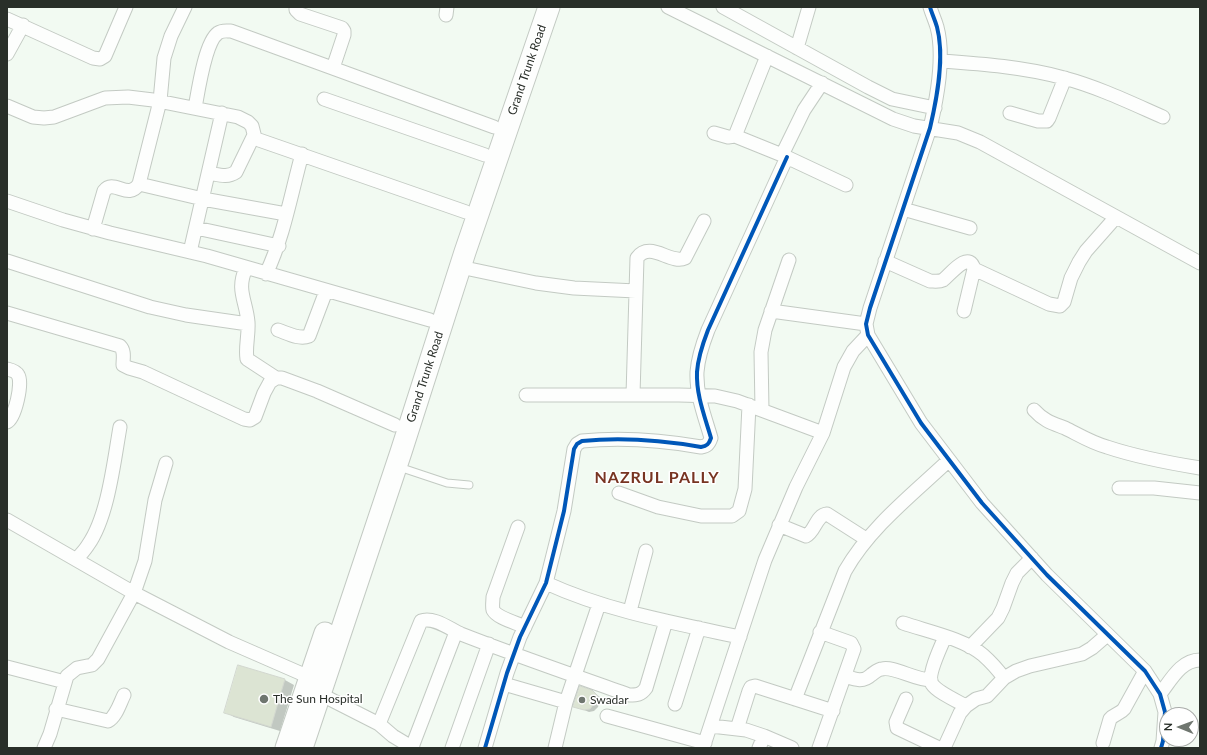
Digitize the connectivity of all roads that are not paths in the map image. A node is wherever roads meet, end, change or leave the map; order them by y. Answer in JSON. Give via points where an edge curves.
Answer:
{"nodes":[{"id":1,"x":126,"y":7,"type":"edge"},
{"id":2,"x":185,"y":7,"type":"edge"},
{"id":3,"x":296,"y":7,"type":"edge"},
{"id":4,"x":534,"y":7,"type":"edge"},
{"id":5,"x":549,"y":7,"type":"edge"},
{"id":6,"x":668,"y":7,"type":"edge"},
{"id":7,"x":723,"y":7,"type":"edge"},
{"id":8,"x":809,"y":7,"type":"edge"},
{"id":9,"x":930,"y":7,"type":"edge"},
{"id":10,"x":7,"y":19,"type":"edge"},
{"id":11,"x":23,"y":25,"type":"junction"},
{"id":12,"x":797,"y":48,"type":"junction"},
{"id":13,"x":7,"y":54,"type":"edge"},
{"id":14,"x":767,"y":56,"type":"junction"},
{"id":15,"x":941,"y":61,"type":"junction"},
{"id":16,"x":333,"y":68,"type":"junction"},
{"id":17,"x":1065,"y":78,"type":"junction"},
{"id":18,"x":822,"y":83,"type":"junction"},
{"id":19,"x":324,"y":100,"type":"dead end"},
{"id":20,"x":160,"y":101,"type":"junction"},
{"id":21,"x":7,"y":106,"type":"edge"},
{"id":22,"x":195,"y":108,"type":"junction"},
{"id":23,"x":935,"y":108,"type":"junction"},
{"id":24,"x":222,"y":113,"type":"junction"},
{"id":25,"x":1010,"y":113,"type":"dead end"},
{"id":26,"x":1163,"y":116,"type":"dead end"},
{"id":27,"x":494,"y":127,"type":"junction"},
{"id":28,"x":930,"y":128,"type":"junction"},
{"id":29,"x":714,"y":133,"type":"dead end"},
{"id":30,"x":254,"y":135,"type":"junction"},
{"id":31,"x":735,"y":136,"type":"junction"},
{"id":32,"x":302,"y":154,"type":"junction"},
{"id":33,"x":485,"y":155,"type":"junction"},
{"id":34,"x":785,"y":156,"type":"junction"},
{"id":35,"x":209,"y":173,"type":"junction"},
{"id":36,"x":139,"y":184,"type":"junction"},
{"id":37,"x":846,"y":184,"type":"dead end"},
{"id":38,"x":203,"y":199,"type":"junction"},
{"id":39,"x":7,"y":203,"type":"edge"},
{"id":40,"x":903,"y":209,"type":"junction"},
{"id":41,"x":466,"y":212,"type":"junction"},
{"id":42,"x":286,"y":214,"type":"junction"},
{"id":43,"x":1116,"y":217,"type":"junction"},
{"id":44,"x":704,"y":221,"type":"dead end"},
{"id":45,"x":196,"y":228,"type":"junction"},
{"id":46,"x":970,"y":228,"type":"dead end"},
{"id":47,"x":94,"y":229,"type":"junction"},
{"id":48,"x":278,"y":246,"type":"junction"},
{"id":49,"x":190,"y":252,"type":"junction"},
{"id":50,"x":789,"y":260,"type":"dead end"},
{"id":51,"x":7,"y":261,"type":"edge"},
{"id":52,"x":885,"y":261,"type":"junction"},
{"id":53,"x":1200,"y":263,"type":"edge"},
{"id":54,"x":460,"y":267,"type":"junction"},
{"id":55,"x":246,"y":268,"type":"junction"},
{"id":56,"x":974,"y":268,"type":"junction"},
{"id":57,"x":266,"y":274,"type":"junction"},
{"id":58,"x":326,"y":291,"type":"junction"},
{"id":59,"x":636,"y":291,"type":"junction"},
{"id":60,"x":771,"y":311,"type":"junction"},
{"id":61,"x":964,"y":311,"type":"dead end"},
{"id":62,"x":7,"y":313,"type":"edge"},
{"id":63,"x":430,"y":320,"type":"junction"},
{"id":64,"x":248,"y":324,"type":"junction"},
{"id":65,"x":278,"y":330,"type":"dead end"},
{"id":66,"x":867,"y":330,"type":"junction"},
{"id":67,"x":7,"y":369,"type":"edge"},
{"id":68,"x":276,"y":378,"type":"junction"},
{"id":69,"x":526,"y":394,"type":"dead end"},
{"id":70,"x":633,"y":395,"type":"junction"},
{"id":71,"x":698,"y":395,"type":"junction"},
{"id":72,"x":748,"y":405,"type":"junction"},
{"id":73,"x":762,"y":410,"type":"junction"},
{"id":74,"x":1034,"y":410,"type":"dead end"},
{"id":75,"x":7,"y":422,"type":"edge"},
{"id":76,"x":396,"y":425,"type":"junction"},
{"id":77,"x":120,"y":427,"type":"dead end"},
{"id":78,"x":823,"y":433,"type":"junction"},
{"id":79,"x":949,"y":460,"type":"junction"},
{"id":80,"x":166,"y":463,"type":"dead end"},
{"id":81,"x":397,"y":466,"type":"junction"},
{"id":82,"x":1200,"y":468,"type":"edge"},
{"id":83,"x":469,"y":485,"type":"dead end"},
{"id":84,"x":1119,"y":488,"type":"dead end"},
{"id":85,"x":619,"y":493,"type":"dead end"},
{"id":86,"x":1200,"y":493,"type":"edge"},
{"id":87,"x":7,"y":520,"type":"edge"},
{"id":88,"x":779,"y":525,"type":"junction"},
{"id":89,"x":518,"y":527,"type":"dead end"},
{"id":90,"x":866,"y":539,"type":"junction"},
{"id":91,"x":646,"y":551,"type":"dead end"},
{"id":92,"x":1032,"y":558,"type":"junction"},
{"id":93,"x":76,"y":560,"type":"junction"},
{"id":94,"x":546,"y":583,"type":"junction"},
{"id":95,"x":134,"y":593,"type":"junction"},
{"id":96,"x":599,"y":604,"type":"junction"},
{"id":97,"x":630,"y":611,"type":"junction"},
{"id":98,"x":666,"y":621,"type":"junction"},
{"id":99,"x":903,"y":623,"type":"dead end"},
{"id":100,"x":525,"y":627,"type":"junction"},
{"id":101,"x":699,"y":628,"type":"junction"},
{"id":102,"x":456,"y":632,"type":"junction"},
{"id":103,"x":820,"y":632,"type":"junction"},
{"id":104,"x":1107,"y":635,"type":"junction"},
{"id":105,"x":740,"y":637,"type":"junction"},
{"id":106,"x":945,"y":637,"type":"junction"},
{"id":107,"x":488,"y":644,"type":"junction"},
{"id":108,"x":970,"y":647,"type":"junction"},
{"id":109,"x":514,"y":654,"type":"junction"},
{"id":110,"x":1200,"y":660,"type":"edge"},
{"id":111,"x":7,"y":667,"type":"edge"},
{"id":112,"x":1145,"y":671,"type":"junction"},
{"id":113,"x":574,"y":675,"type":"junction"},
{"id":114,"x":845,"y":676,"type":"junction"},
{"id":115,"x":1004,"y":678,"type":"junction"},
{"id":116,"x":930,"y":680,"type":"junction"},
{"id":117,"x":65,"y":682,"type":"junction"},
{"id":118,"x":504,"y":684,"type":"junction"},
{"id":119,"x":317,"y":685,"type":"junction"},
{"id":120,"x":1160,"y":694,"type":"junction"},
{"id":121,"x":124,"y":695,"type":"dead end"},
{"id":122,"x":795,"y":699,"type":"junction"},
{"id":123,"x":906,"y":699,"type":"dead end"},
{"id":124,"x":566,"y":702,"type":"junction"},
{"id":125,"x":675,"y":704,"type":"dead end"},
{"id":126,"x":966,"y":706,"type":"junction"},
{"id":127,"x":56,"y":709,"type":"junction"},
{"id":128,"x":833,"y":711,"type":"junction"},
{"id":129,"x":607,"y":716,"type":"dead end"},
{"id":130,"x":379,"y":724,"type":"junction"},
{"id":131,"x":711,"y":726,"type":"junction"},
{"id":132,"x":737,"y":728,"type":"junction"},
{"id":133,"x":762,"y":742,"type":"edge"},
{"id":134,"x":1103,"y":743,"type":"dead end"},
{"id":135,"x":704,"y":745,"type":"edge"},
{"id":136,"x":44,"y":748,"type":"edge"},
{"id":137,"x":286,"y":748,"type":"edge"},
{"id":138,"x":302,"y":748,"type":"edge"},
{"id":139,"x":412,"y":748,"type":"edge"},
{"id":140,"x":452,"y":748,"type":"edge"},
{"id":141,"x":486,"y":748,"type":"edge"},
{"id":142,"x":555,"y":748,"type":"edge"},
{"id":143,"x":792,"y":748,"type":"edge"},
{"id":144,"x":819,"y":748,"type":"edge"},
{"id":145,"x":939,"y":748,"type":"edge"},
{"id":146,"x":944,"y":748,"type":"edge"},
{"id":147,"x":1161,"y":748,"type":"edge"}],
"edges":[{"from":1,"to":11,"type":"street","via":[[105,56],[100,59]]},
{"from":2,"to":20,"type":"street","via":[[164,58]]},
{"from":3,"to":16,"type":"street","via":[[300,14],[342,28],[344,31]]},
{"from":4,"to":27,"type":"main road","name":"Grand Trunk Road"},
{"from":5,"to":54,"type":"main road","name":"Grand Trunk Road"},
{"from":6,"to":14,"type":"street"},
{"from":7,"to":12,"type":"street"},
{"from":8,"to":12,"type":"street"},
{"from":9,"to":15,"type":"street","via":[[937,28]]},
{"from":10,"to":11,"type":"street"},
{"from":11,"to":13,"type":"street"},
{"from":12,"to":23,"type":"street","via":[[892,99]]},
{"from":14,"to":18,"type":"street"},
{"from":14,"to":31,"type":"street"},
{"from":15,"to":17,"type":"street","via":[[995,65]]},
{"from":15,"to":23,"type":"street"},
{"from":16,"to":22,"type":"street","via":[[238,33],[223,31],[217,33],[212,42],[200,78]]},
{"from":16,"to":27,"type":"street"},
{"from":17,"to":25,"type":"street","via":[[1047,121]]},
{"from":17,"to":26,"type":"street"},
{"from":18,"to":28,"type":"street","via":[[893,118],[914,126]]},
{"from":18,"to":34,"type":"street","via":[[804,110]]},
{"from":19,"to":33,"type":"street"},
{"from":20,"to":21,"type":"street","via":[[128,97],[105,98],[54,117],[44,118],[33,117]]},
{"from":20,"to":22,"type":"street"},
{"from":20,"to":36,"type":"street"},
{"from":22,"to":24,"type":"street"},
{"from":23,"to":28,"type":"street"},
{"from":24,"to":30,"type":"street","via":[[248,122]]},
{"from":24,"to":35,"type":"street"},
{"from":27,"to":33,"type":"main road","name":"Grand Trunk Road"},
{"from":28,"to":40,"type":"street"},
{"from":28,"to":43,"type":"street","via":[[958,133],[980,142]]},
{"from":29,"to":31,"type":"street"},
{"from":30,"to":32,"type":"street","via":[[259,140]]},
{"from":30,"to":35,"type":"street","via":[[236,172],[231,176]]},
{"from":31,"to":34,"type":"street"},
{"from":32,"to":41,"type":"street"},
{"from":32,"to":42,"type":"street"},
{"from":33,"to":41,"type":"main road","name":"Grand Trunk Road"},
{"from":34,"to":37,"type":"street"},
{"from":34,"to":71,"type":"street","via":[[708,330],[697,372]]},
{"from":35,"to":38,"type":"street"},
{"from":36,"to":38,"type":"street"},
{"from":36,"to":47,"type":"street","via":[[136,190],[132,191],[106,188]]},
{"from":38,"to":42,"type":"street"},
{"from":38,"to":45,"type":"street"},
{"from":39,"to":47,"type":"street"},
{"from":40,"to":46,"type":"street"},
{"from":40,"to":52,"type":"street"},
{"from":41,"to":63,"type":"main road","name":"Grand Trunk Road"},
{"from":42,"to":48,"type":"street"},
{"from":43,"to":53,"type":"street"},
{"from":43,"to":56,"type":"street","via":[[1079,262],[1064,302],[1060,306],[1049,304]]},
{"from":44,"to":59,"type":"street","via":[[685,258],[681,260],[652,252],[640,253],[636,264]]},
{"from":45,"to":48,"type":"street"},
{"from":45,"to":49,"type":"street"},
{"from":47,"to":49,"type":"street"},
{"from":48,"to":57,"type":"street"},
{"from":49,"to":55,"type":"street"},
{"from":50,"to":60,"type":"street"},
{"from":51,"to":64,"type":"street","via":[[150,307]]},
{"from":52,"to":56,"type":"street","via":[[936,282],[965,262],[973,264]]},
{"from":52,"to":66,"type":"street","via":[[870,308]]},
{"from":54,"to":59,"type":"street","via":[[574,288]]},
{"from":54,"to":81,"type":"main road","name":"Grand Trunk Road"},
{"from":55,"to":57,"type":"street"},
{"from":55,"to":64,"type":"street","via":[[241,286]]},
{"from":56,"to":61,"type":"street"},
{"from":57,"to":58,"type":"street"},
{"from":58,"to":63,"type":"street"},
{"from":58,"to":65,"type":"street","via":[[309,336],[299,337]]},
{"from":59,"to":70,"type":"street"},
{"from":60,"to":66,"type":"street"},
{"from":60,"to":73,"type":"street","via":[[761,352]]},
{"from":62,"to":68,"type":"street","via":[[120,346],[124,353],[123,365],[244,419],[256,417],[264,393],[270,382]]},
{"from":63,"to":76,"type":"main road","name":"Grand Trunk Road"},
{"from":64,"to":68,"type":"street","via":[[247,359]]},
{"from":66,"to":78,"type":"street","via":[[844,367]]},
{"from":66,"to":79,"type":"street","via":[[921,423]]},
{"from":67,"to":75,"type":"street","via":[[19,376],[20,383],[13,416]]},
{"from":68,"to":76,"type":"street","via":[[317,391]]},
{"from":69,"to":70,"type":"street"},
{"from":70,"to":71,"type":"street"},
{"from":71,"to":72,"type":"street","via":[[730,399]]},
{"from":71,"to":94,"type":"street","via":[[711,438],[706,446],[626,439],[582,441],[577,444]]},
{"from":72,"to":73,"type":"street"},
{"from":72,"to":85,"type":"street","via":[[745,489],[739,511],[732,516],[701,516],[658,507]]},
{"from":73,"to":78,"type":"street"},
{"from":74,"to":82,"type":"street","via":[[1048,422],[1107,448]]},
{"from":76,"to":119,"type":"main road","name":"Grand Trunk Road"},
{"from":77,"to":93,"type":"street","via":[[112,477],[98,528],[89,545]]},
{"from":78,"to":88,"type":"street"},
{"from":79,"to":90,"type":"street"},
{"from":79,"to":92,"type":"street","via":[[982,503]]},
{"from":80,"to":95,"type":"street","via":[[155,500],[145,561]]},
{"from":81,"to":83,"type":"lane","via":[[447,483]]},
{"from":81,"to":119,"type":"main road","name":"Grand Trunk Road"},
{"from":84,"to":86,"type":"street","via":[[1154,488]]},
{"from":87,"to":93,"type":"street"},
{"from":88,"to":90,"type":"street","via":[[806,536],[820,517],[828,514]]},
{"from":88,"to":105,"type":"street"},
{"from":89,"to":100,"type":"street","via":[[492,605],[497,615]]},
{"from":90,"to":103,"type":"street","via":[[845,571]]},
{"from":91,"to":97,"type":"street"},
{"from":92,"to":104,"type":"street"},
{"from":92,"to":108,"type":"street","via":[[1017,573],[998,618]]},
{"from":93,"to":95,"type":"street"},
{"from":94,"to":96,"type":"street"},
{"from":94,"to":100,"type":"street"},
{"from":95,"to":117,"type":"street","via":[[98,660],[92,665],[71,671]]},
{"from":95,"to":119,"type":"street"},
{"from":96,"to":97,"type":"street"},
{"from":96,"to":113,"type":"street"},
{"from":97,"to":98,"type":"street"},
{"from":98,"to":101,"type":"street"},
{"from":98,"to":113,"type":"street","via":[[646,688],[642,693],[629,695]]},
{"from":99,"to":106,"type":"street"},
{"from":100,"to":109,"type":"street"},
{"from":101,"to":105,"type":"street"},
{"from":101,"to":125,"type":"street"},
{"from":102,"to":107,"type":"street"},
{"from":102,"to":130,"type":"street","via":[[434,622],[421,622]]},
{"from":102,"to":139,"type":"street"},
{"from":103,"to":114,"type":"street","via":[[853,646]]},
{"from":103,"to":122,"type":"street"},
{"from":104,"to":112,"type":"street"},
{"from":104,"to":115,"type":"street","via":[[1082,654],[1030,666]]},
{"from":105,"to":131,"type":"street"},
{"from":106,"to":108,"type":"street"},
{"from":106,"to":116,"type":"street"},
{"from":107,"to":109,"type":"street"},
{"from":107,"to":140,"type":"street"},
{"from":108,"to":115,"type":"street","via":[[983,654]]},
{"from":109,"to":113,"type":"street"},
{"from":109,"to":118,"type":"street"},
{"from":110,"to":120,"type":"street","via":[[1188,661],[1182,666]]},
{"from":111,"to":117,"type":"street"},
{"from":112,"to":120,"type":"street"},
{"from":112,"to":134,"type":"street","via":[[1124,709],[1110,719]]},
{"from":113,"to":124,"type":"street"},
{"from":114,"to":116,"type":"street","via":[[864,680],[882,668]]},
{"from":114,"to":128,"type":"street"},
{"from":115,"to":126,"type":"street","via":[[987,696],[976,699]]},
{"from":116,"to":126,"type":"street","via":[[937,689]]},
{"from":117,"to":127,"type":"street"},
{"from":118,"to":124,"type":"street"},
{"from":118,"to":141,"type":"street"},
{"from":119,"to":130,"type":"street"},
{"from":119,"to":137,"type":"main road","name":"Grand Trunk Road"},
{"from":119,"to":138,"type":"main road","name":"Grand Trunk Road"},
{"from":120,"to":147,"type":"street","via":[[1165,712]]},
{"from":121,"to":127,"type":"street","via":[[108,721]]},
{"from":122,"to":128,"type":"street"},
{"from":122,"to":132,"type":"street","via":[[764,688],[751,687]]},
{"from":123,"to":145,"type":"street","via":[[896,722],[897,728]]},
{"from":124,"to":142,"type":"street"},
{"from":126,"to":146,"type":"street","via":[[960,713]]},
{"from":127,"to":136,"type":"street"},
{"from":128,"to":144,"type":"street"},
{"from":129,"to":135,"type":"street"},
{"from":130,"to":139,"type":"street"},
{"from":131,"to":132,"type":"street"},
{"from":131,"to":135,"type":"street"},
{"from":132,"to":133,"type":"street"},
{"from":133,"to":143,"type":"street"}]}
